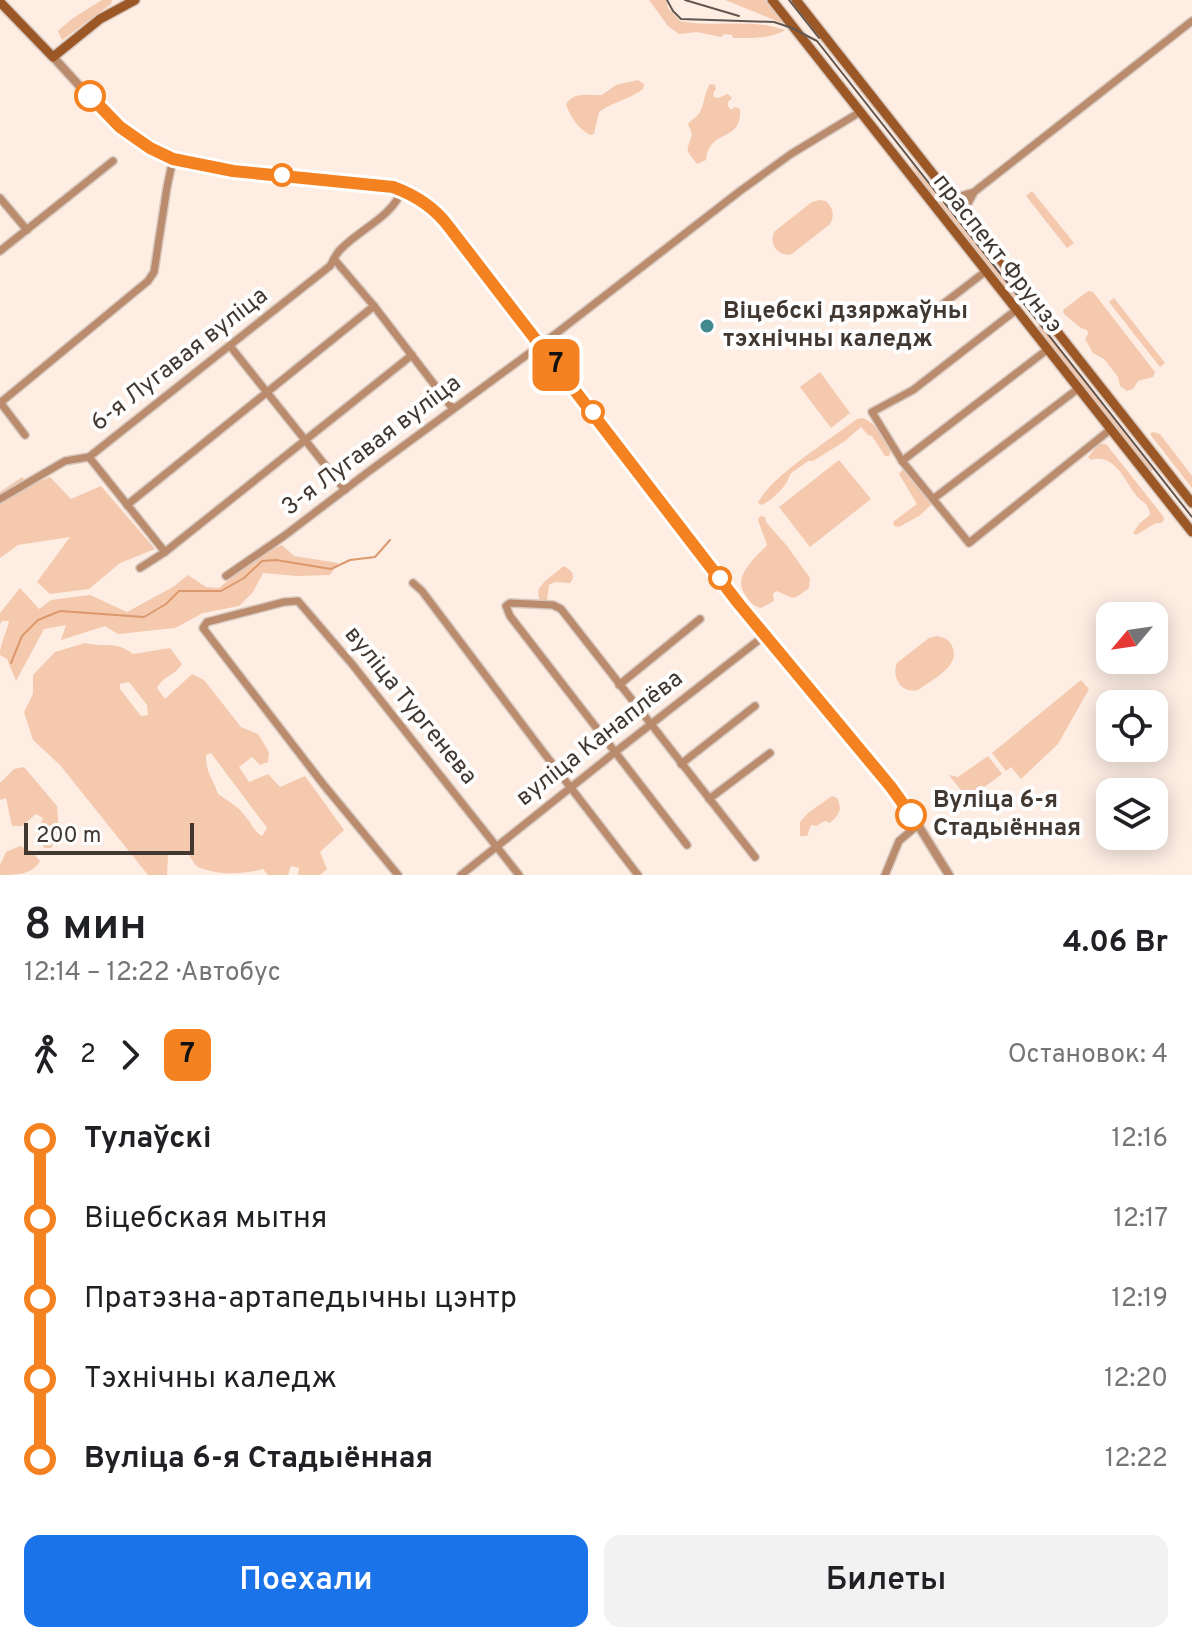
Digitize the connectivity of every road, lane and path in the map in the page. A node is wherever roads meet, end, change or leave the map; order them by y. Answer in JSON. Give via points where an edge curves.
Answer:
{"nodes":[{"id":1,"x":135,"y":0,"type":"edge"},
{"id":2,"x":772,"y":0,"type":"edge"},
{"id":3,"x":796,"y":0,"type":"edge"},
{"id":4,"x":0,"y":2,"type":"edge"},
{"id":5,"x":1192,"y":21,"type":"edge"},
{"id":6,"x":53,"y":57,"type":"junction"},
{"id":7,"x":860,"y":112,"type":"junction"},
{"id":8,"x":905,"y":137,"type":"junction"},
{"id":9,"x":886,"y":145,"type":"junction"},
{"id":10,"x":173,"y":159,"type":"junction"},
{"id":11,"x":113,"y":161,"type":"dead end"},
{"id":12,"x":924,"y":161,"type":"junction"},
{"id":13,"x":907,"y":172,"type":"junction"},
{"id":14,"x":402,"y":190,"type":"junction"},
{"id":15,"x":974,"y":192,"type":"junction"},
{"id":16,"x":950,"y":194,"type":"junction"},
{"id":17,"x":0,"y":198,"type":"edge"},
{"id":18,"x":968,"y":216,"type":"junction"},
{"id":19,"x":27,"y":230,"type":"junction"},
{"id":20,"x":0,"y":251,"type":"edge"},
{"id":21,"x":334,"y":259,"type":"junction"},
{"id":22,"x":986,"y":271,"type":"junction"},
{"id":23,"x":374,"y":306,"type":"junction"},
{"id":24,"x":1016,"y":310,"type":"junction"},
{"id":25,"x":934,"y":311,"type":"dead end"},
{"id":26,"x":541,"y":345,"type":"junction"},
{"id":27,"x":230,"y":346,"type":"junction"},
{"id":28,"x":1048,"y":349,"type":"junction"},
{"id":29,"x":412,"y":355,"type":"junction"},
{"id":30,"x":1079,"y":388,"type":"junction"},
{"id":31,"x":267,"y":392,"type":"junction"},
{"id":32,"x":0,"y":402,"type":"edge"},
{"id":33,"x":453,"y":409,"type":"junction"},
{"id":34,"x":1111,"y":429,"type":"junction"},
{"id":35,"x":25,"y":435,"type":"dead end"},
{"id":36,"x":305,"y":439,"type":"junction"},
{"id":37,"x":89,"y":457,"type":"junction"},
{"id":38,"x":902,"y":461,"type":"junction"},
{"id":39,"x":345,"y":490,"type":"junction"},
{"id":40,"x":0,"y":499,"type":"edge"},
{"id":41,"x":933,"y":499,"type":"junction"},
{"id":42,"x":1192,"y":503,"type":"edge"},
{"id":43,"x":127,"y":505,"type":"junction"},
{"id":44,"x":1192,"y":532,"type":"edge"},
{"id":45,"x":165,"y":552,"type":"junction"},
{"id":46,"x":140,"y":568,"type":"dead end"},
{"id":47,"x":226,"y":576,"type":"dead end"},
{"id":48,"x":413,"y":583,"type":"dead end"},
{"id":49,"x":700,"y":619,"type":"dead end"},
{"id":50,"x":764,"y":636,"type":"junction"},
{"id":51,"x":619,"y":685,"type":"junction"},
{"id":52,"x":755,"y":706,"type":"dead end"},
{"id":53,"x":651,"y":725,"type":"junction"},
{"id":54,"x":614,"y":753,"type":"junction"},
{"id":55,"x":770,"y":753,"type":"dead end"},
{"id":56,"x":681,"y":764,"type":"junction"},
{"id":57,"x":570,"y":788,"type":"junction"},
{"id":58,"x":709,"y":799,"type":"junction"},
{"id":59,"x":918,"y":825,"type":"junction"},
{"id":60,"x":687,"y":845,"type":"dead end"},
{"id":61,"x":496,"y":846,"type":"junction"},
{"id":62,"x":755,"y":857,"type":"dead end"},
{"id":63,"x":398,"y":875,"type":"edge"},
{"id":64,"x":461,"y":875,"type":"edge"},
{"id":65,"x":519,"y":875,"type":"edge"},
{"id":66,"x":638,"y":875,"type":"edge"},
{"id":67,"x":885,"y":875,"type":"edge"},
{"id":68,"x":949,"y":875,"type":"edge"}],
"edges":[{"from":1,"to":6,"type":"main road","via":[[100,19]]},
{"from":2,"to":7,"type":"main road","name":"праспект Фрунзэ"},
{"from":3,"to":8,"type":"main road","name":"праспект Фрунзэ"},
{"from":4,"to":6,"type":"main road"},
{"from":5,"to":15,"type":"street"},
{"from":6,"to":10,"type":"street","via":[[120,127]]},
{"from":7,"to":9,"type":"main road","name":"праспект Фрунзэ"},
{"from":7,"to":26,"type":"street","name":"3-я Лугавая вуліца","via":[[791,154]]},
{"from":8,"to":9,"type":"main road","via":[[901,149]]},
{"from":8,"to":12,"type":"main road","name":"праспект Фрунзэ"},
{"from":9,"to":13,"type":"main road","name":"праспект Фрунзэ"},
{"from":10,"to":14,"type":"street"},
{"from":10,"to":32,"type":"street","via":[[154,272],[148,281]]},
{"from":11,"to":19,"type":"street"},
{"from":12,"to":13,"type":"main road","via":[[908,158]]},
{"from":12,"to":16,"type":"main road","name":"праспект Фрунзэ"},
{"from":13,"to":22,"type":"main road","name":"праспект Фрунзэ"},
{"from":14,"to":21,"type":"street","name":"6-я Лугавая вуліца","via":[[399,200]]},
{"from":14,"to":26,"type":"street","via":[[444,220]]},
{"from":15,"to":16,"type":"street"},
{"from":15,"to":18,"type":"street"},
{"from":16,"to":18,"type":"main road","name":"праспект Фрунзэ"},
{"from":17,"to":19,"type":"street"},
{"from":18,"to":42,"type":"main road","name":"праспект Фрунзэ"},
{"from":19,"to":20,"type":"street"},
{"from":21,"to":23,"type":"street"},
{"from":21,"to":27,"type":"street","name":"6-я Лугавая вуліца"},
{"from":22,"to":24,"type":"main road","name":"праспект Фрунзэ"},
{"from":22,"to":25,"type":"street"},
{"from":23,"to":29,"type":"street"},
{"from":23,"to":31,"type":"street"},
{"from":24,"to":28,"type":"main road","name":"праспект Фрунзэ"},
{"from":24,"to":38,"type":"street","via":[[913,390],[872,412]]},
{"from":26,"to":33,"type":"street","name":"3-я Лугавая вуліца"},
{"from":26,"to":50,"type":"street"},
{"from":27,"to":31,"type":"street"},
{"from":27,"to":37,"type":"street","name":"6-я Лугавая вуліца"},
{"from":28,"to":30,"type":"main road","name":"праспект Фрунзэ"},
{"from":28,"to":38,"type":"street"},
{"from":29,"to":33,"type":"street"},
{"from":29,"to":36,"type":"street"},
{"from":30,"to":34,"type":"main road","name":"праспект Фрунзэ"},
{"from":30,"to":41,"type":"street"},
{"from":31,"to":36,"type":"street"},
{"from":31,"to":43,"type":"street"},
{"from":32,"to":35,"type":"street"},
{"from":33,"to":39,"type":"street","name":"3-я Лугавая вуліца"},
{"from":34,"to":41,"type":"street","via":[[969,543]]},
{"from":34,"to":44,"type":"main road","name":"праспект Фрунзэ"},
{"from":36,"to":39,"type":"street"},
{"from":36,"to":45,"type":"street"},
{"from":37,"to":40,"type":"street","name":"6-я Лугавая вуліца","via":[[65,461]]},
{"from":37,"to":43,"type":"street"},
{"from":38,"to":41,"type":"street"},
{"from":39,"to":47,"type":"street","name":"3-я Лугавая вуліца"},
{"from":43,"to":45,"type":"street"},
{"from":45,"to":46,"type":"street"},
{"from":48,"to":57,"type":"street"},
{"from":49,"to":51,"type":"street"},
{"from":50,"to":53,"type":"street","name":"вуліца Канаплёва"},
{"from":50,"to":59,"type":"street"},
{"from":51,"to":53,"type":"street"},
{"from":51,"to":54,"type":"street","via":[[561,609],[506,606]]},
{"from":52,"to":56,"type":"street"},
{"from":53,"to":54,"type":"street","name":"вуліца Канаплёва"},
{"from":53,"to":56,"type":"street"},
{"from":54,"to":57,"type":"street","name":"вуліца Канаплёва"},
{"from":54,"to":60,"type":"street"},
{"from":55,"to":58,"type":"street"},
{"from":56,"to":58,"type":"street"},
{"from":57,"to":61,"type":"street","name":"вуліца Канаплёва"},
{"from":57,"to":66,"type":"street"},
{"from":58,"to":62,"type":"street"},
{"from":59,"to":67,"type":"street","via":[[899,841]]},
{"from":59,"to":68,"type":"street"},
{"from":61,"to":63,"type":"street","name":"вуліца Тургенева","via":[[298,601],[207,622],[203,628]]},
{"from":61,"to":64,"type":"street","name":"вуліца Канаплёва"},
{"from":61,"to":65,"type":"street","name":"вуліца Тургенева"}]}
